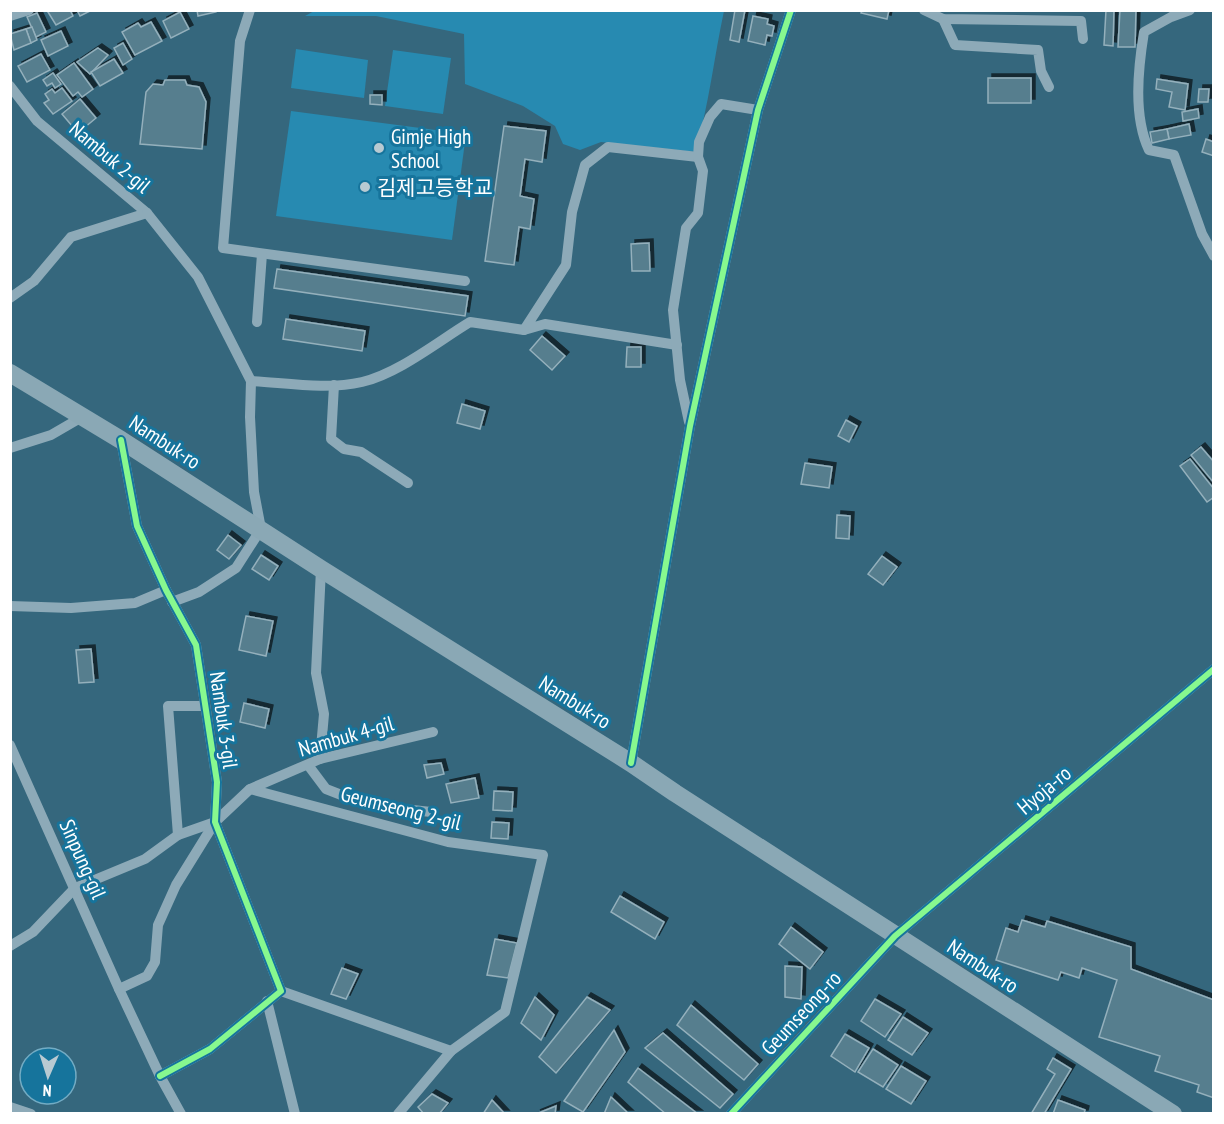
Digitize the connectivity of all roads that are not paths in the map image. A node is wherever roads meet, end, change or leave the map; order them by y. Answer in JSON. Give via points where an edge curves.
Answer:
{"nodes":[{"id":1,"x":29,"y":10,"type":"edge"},
{"id":2,"x":250,"y":10,"type":"edge"},
{"id":3,"x":791,"y":10,"type":"edge"},
{"id":4,"x":924,"y":10,"type":"edge"},
{"id":5,"x":1190,"y":10,"type":"edge"},
{"id":6,"x":10,"y":16,"type":"edge"},
{"id":7,"x":943,"y":19,"type":"junction"},
{"id":8,"x":1083,"y":39,"type":"dead end"},
{"id":9,"x":10,"y":86,"type":"edge"},
{"id":10,"x":1049,"y":87,"type":"dead end"},
{"id":11,"x":758,"y":110,"type":"junction"},
{"id":12,"x":698,"y":157,"type":"junction"},
{"id":13,"x":147,"y":213,"type":"junction"},
{"id":14,"x":262,"y":254,"type":"junction"},
{"id":15,"x":1214,"y":256,"type":"edge"},
{"id":16,"x":465,"y":281,"type":"dead end"},
{"id":17,"x":10,"y":298,"type":"edge"},
{"id":18,"x":257,"y":322,"type":"dead end"},
{"id":19,"x":524,"y":330,"type":"junction"},
{"id":20,"x":677,"y":345,"type":"junction"},
{"id":21,"x":10,"y":373,"type":"edge"},
{"id":22,"x":251,"y":381,"type":"junction"},
{"id":23,"x":334,"y":385,"type":"junction"},
{"id":24,"x":82,"y":417,"type":"junction"},
{"id":25,"x":690,"y":426,"type":"junction"},
{"id":26,"x":121,"y":440,"type":"junction"},
{"id":27,"x":10,"y":448,"type":"edge"},
{"id":28,"x":408,"y":483,"type":"dead end"},
{"id":29,"x":261,"y":530,"type":"junction"},
{"id":30,"x":321,"y":570,"type":"junction"},
{"id":31,"x":166,"y":590,"type":"junction"},
{"id":32,"x":172,"y":602,"type":"junction"},
{"id":33,"x":10,"y":606,"type":"edge"},
{"id":34,"x":1214,"y":669,"type":"edge"},
{"id":35,"x":205,"y":706,"type":"junction"},
{"id":36,"x":433,"y":732,"type":"dead end"},
{"id":37,"x":10,"y":746,"type":"edge"},
{"id":38,"x":320,"y":759,"type":"junction"},
{"id":39,"x":631,"y":763,"type":"junction"},
{"id":40,"x":308,"y":765,"type":"junction"},
{"id":41,"x":250,"y":789,"type":"junction"},
{"id":42,"x":431,"y":812,"type":"dead end"},
{"id":43,"x":216,"y":822,"type":"junction"},
{"id":44,"x":178,"y":835,"type":"junction"},
{"id":45,"x":75,"y":888,"type":"junction"},
{"id":46,"x":895,"y":936,"type":"junction"},
{"id":47,"x":10,"y":946,"type":"edge"},
{"id":48,"x":119,"y":989,"type":"junction"},
{"id":49,"x":281,"y":991,"type":"junction"},
{"id":50,"x":267,"y":1001,"type":"junction"},
{"id":51,"x":451,"y":1051,"type":"junction"},
{"id":52,"x":160,"y":1076,"type":"junction"},
{"id":53,"x":10,"y":1107,"type":"edge"},
{"id":54,"x":31,"y":1113,"type":"edge"},
{"id":55,"x":181,"y":1113,"type":"edge"},
{"id":56,"x":295,"y":1113,"type":"edge"},
{"id":57,"x":398,"y":1113,"type":"edge"},
{"id":58,"x":731,"y":1113,"type":"edge"},
{"id":59,"x":1173,"y":1113,"type":"edge"}],
"edges":[{"from":1,"to":6,"type":"street"},
{"from":2,"to":14,"type":"street","via":[[240,40],[223,248]]},
{"from":3,"to":11,"type":"street"},
{"from":4,"to":7,"type":"street"},
{"from":5,"to":15,"type":"street","via":[[1144,32],[1138,71],[1142,135],[1149,150],[1174,155],[1202,234]]},
{"from":7,"to":8,"type":"street","via":[[1081,21]]},
{"from":7,"to":10,"type":"street","via":[[955,45],[1038,50],[1041,72]]},
{"from":9,"to":13,"type":"street","name":"Nambuk 2-gil","via":[[37,121]]},
{"from":11,"to":12,"type":"street","via":[[721,104],[710,117],[699,142]]},
{"from":11,"to":25,"type":"street"},
{"from":12,"to":19,"type":"street","via":[[608,147],[585,165],[572,212],[566,265]]},
{"from":12,"to":20,"type":"street","via":[[703,171],[698,213],[686,228],[673,310]]},
{"from":13,"to":17,"type":"street","name":"Nambuk 2-gil","via":[[71,237],[34,281]]},
{"from":13,"to":22,"type":"street","via":[[198,277]]},
{"from":14,"to":16,"type":"street"},
{"from":14,"to":18,"type":"street"},
{"from":19,"to":20,"type":"street","via":[[545,324]]},
{"from":19,"to":23,"type":"street","via":[[470,322],[389,372],[362,382]]},
{"from":20,"to":25,"type":"street"},
{"from":21,"to":24,"type":"main road","name":"Nambuk-ro"},
{"from":22,"to":23,"type":"street"},
{"from":22,"to":29,"type":"street","via":[[254,492]]},
{"from":23,"to":28,"type":"street","via":[[331,439],[344,449],[361,452]]},
{"from":24,"to":26,"type":"main road","name":"Nambuk-ro"},
{"from":24,"to":27,"type":"street","via":[[51,435]]},
{"from":25,"to":39,"type":"street"},
{"from":26,"to":29,"type":"main road","name":"Nambuk-ro"},
{"from":26,"to":31,"type":"street","name":"Nambuk 3-gil","via":[[137,526]]},
{"from":29,"to":30,"type":"main road","name":"Nambuk-ro"},
{"from":29,"to":32,"type":"street","via":[[236,568],[199,592]]},
{"from":30,"to":38,"type":"street","via":[[316,673],[324,714]]},
{"from":30,"to":39,"type":"main road","name":"Nambuk-ro"},
{"from":31,"to":32,"type":"street","name":"Nambuk 3-gil"},
{"from":31,"to":33,"type":"street","via":[[135,603],[71,608]]},
{"from":32,"to":35,"type":"street","name":"Nambuk 3-gil","via":[[196,645]]},
{"from":34,"to":46,"type":"street","name":"Hyoja-ro"},
{"from":35,"to":43,"type":"street","name":"Nambuk 3-gil","via":[[216,782]]},
{"from":35,"to":44,"type":"street","name":"Nambuk 3-gil","via":[[168,706]]},
{"from":36,"to":38,"type":"street","name":"Nambuk 4-gil"},
{"from":37,"to":45,"type":"street","name":"Sinpung-gil"},
{"from":38,"to":40,"type":"street","name":"Nambuk 4-gil"},
{"from":39,"to":46,"type":"main road","name":"Nambuk-ro"},
{"from":40,"to":41,"type":"street","name":"Nambuk 4-gil"},
{"from":40,"to":42,"type":"street","via":[[326,789],[367,805]]},
{"from":41,"to":43,"type":"street","name":"Nambuk 4-gil"},
{"from":41,"to":51,"type":"street","name":"Geumseong 2-gil","via":[[448,842],[543,855],[505,1012]]},
{"from":43,"to":44,"type":"street","name":"Nambuk 4-gil"},
{"from":43,"to":48,"type":"street","via":[[176,885],[158,924],[155,962],[147,976]]},
{"from":43,"to":49,"type":"street","name":"Nambuk 3-gil"},
{"from":44,"to":45,"type":"street","name":"Nambuk 4-gil","via":[[145,859]]},
{"from":45,"to":47,"type":"street","via":[[33,932]]},
{"from":45,"to":48,"type":"street","name":"Sinpung-gil"},
{"from":46,"to":58,"type":"street","name":"Geumseong-ro"},
{"from":46,"to":59,"type":"main road","name":"Nambuk-ro"},
{"from":48,"to":52,"type":"street","name":"Sinpung-gil"},
{"from":49,"to":50,"type":"street"},
{"from":49,"to":51,"type":"street"},
{"from":50,"to":52,"type":"street","via":[[210,1049]]},
{"from":50,"to":56,"type":"street"},
{"from":51,"to":57,"type":"street"},
{"from":52,"to":55,"type":"street","name":"Sinpung-gil"},
{"from":53,"to":54,"type":"street"}]}
